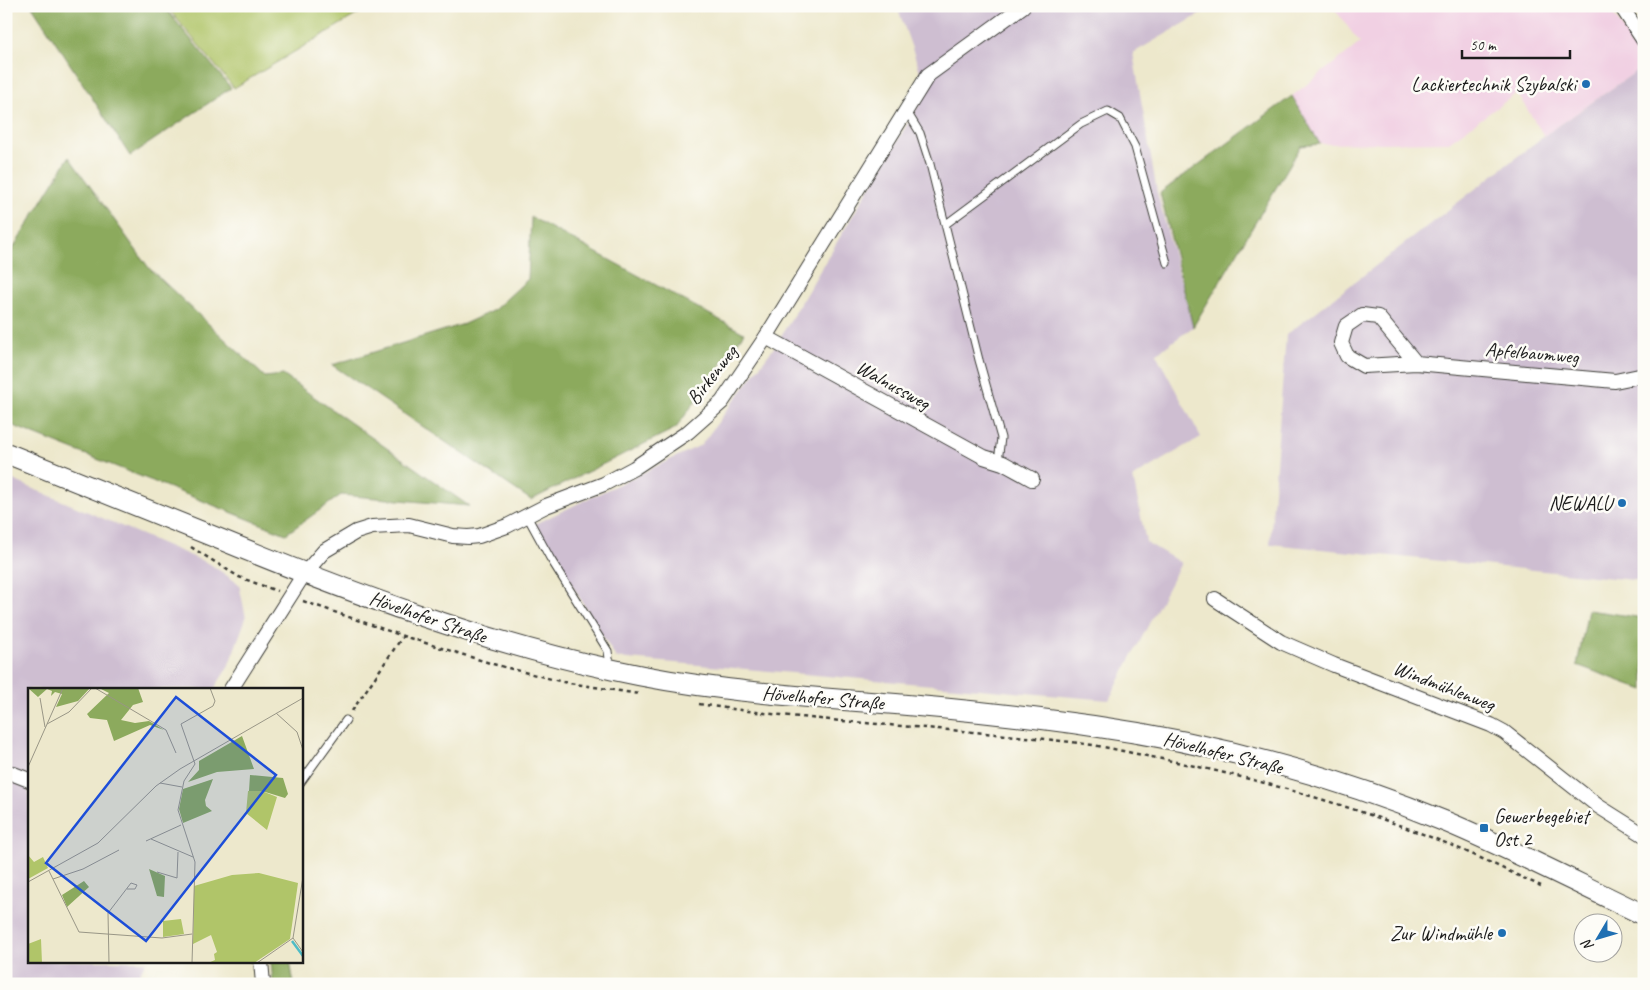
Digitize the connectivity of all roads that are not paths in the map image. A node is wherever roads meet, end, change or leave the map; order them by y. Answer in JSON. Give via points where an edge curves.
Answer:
{"nodes":[{"id":1,"x":1023,"y":6,"type":"edge"},
{"id":2,"x":1621,"y":6,"type":"edge"},
{"id":3,"x":1644,"y":41,"type":"edge"},
{"id":4,"x":906,"y":110,"type":"junction"},
{"id":5,"x":946,"y":224,"type":"junction"},
{"id":6,"x":1168,"y":262,"type":"dead end"},
{"id":7,"x":766,"y":337,"type":"junction"},
{"id":8,"x":1416,"y":364,"type":"junction"},
{"id":9,"x":1644,"y":375,"type":"edge"},
{"id":10,"x":6,"y":453,"type":"edge"},
{"id":11,"x":1000,"y":462,"type":"junction"},
{"id":12,"x":1032,"y":479,"type":"dead end"},
{"id":13,"x":528,"y":516,"type":"junction"},
{"id":14,"x":304,"y":574,"type":"junction"},
{"id":15,"x":1215,"y":599,"type":"dead end"},
{"id":16,"x":611,"y":670,"type":"junction"},
{"id":17,"x":232,"y":688,"type":"edge"},
{"id":18,"x":346,"y":720,"type":"road end"},
{"id":19,"x":6,"y":771,"type":"edge"},
{"id":20,"x":28,"y":780,"type":"edge"},
{"id":21,"x":302,"y":781,"type":"edge"},
{"id":22,"x":1644,"y":835,"type":"edge"},
{"id":23,"x":1644,"y":915,"type":"edge"},
{"id":24,"x":261,"y":962,"type":"edge"},
{"id":25,"x":263,"y":984,"type":"edge"}],
"edges":[{"from":1,"to":4,"type":"street","name":"Birkenweg","via":[[928,75]]},
{"from":2,"to":3,"type":"street"},
{"from":4,"to":5,"type":"lane","via":[[920,133]]},
{"from":4,"to":7,"type":"street","name":"Birkenweg"},
{"from":5,"to":6,"type":"lane","via":[[1081,124],[1108,111],[1120,118],[1135,147]]},
{"from":5,"to":11,"type":"lane","via":[[1001,438]]},
{"from":7,"to":11,"type":"street","name":"Walnussweg","via":[[984,457]]},
{"from":7,"to":13,"type":"street","name":"Birkenweg","via":[[722,402],[688,432],[604,484]]},
{"from":8,"to":8,"type":"street","name":"Apfelbaumweg","via":[[1364,366],[1347,356],[1341,343],[1346,326],[1362,315],[1378,317]]},
{"from":8,"to":9,"type":"street","name":"Apfelbaumweg","via":[[1615,381]]},
{"from":10,"to":14,"type":"main road","name":"Hövelhofer Straße"},
{"from":11,"to":12,"type":"street"},
{"from":13,"to":14,"type":"street","name":"Birkenweg","via":[[479,536],[453,536],[409,525],[356,532],[324,550]]},
{"from":13,"to":16,"type":"lane","via":[[608,651]]},
{"from":14,"to":16,"type":"main road","name":"Hövelhofer Straße","via":[[427,618]]},
{"from":14,"to":17,"type":"street","name":"Birkenweg"},
{"from":15,"to":22,"type":"street","name":"Windmühlenweg","via":[[1280,642],[1498,728],[1598,806]]},
{"from":16,"to":23,"type":"main road","name":"Hövelhofer Straße","via":[[780,695],[969,710],[1084,725],[1158,736],[1214,749],[1331,780],[1446,822]]},
{"from":18,"to":21,"type":"lane"},
{"from":19,"to":20,"type":"street"},
{"from":24,"to":25,"type":"street"}]}
